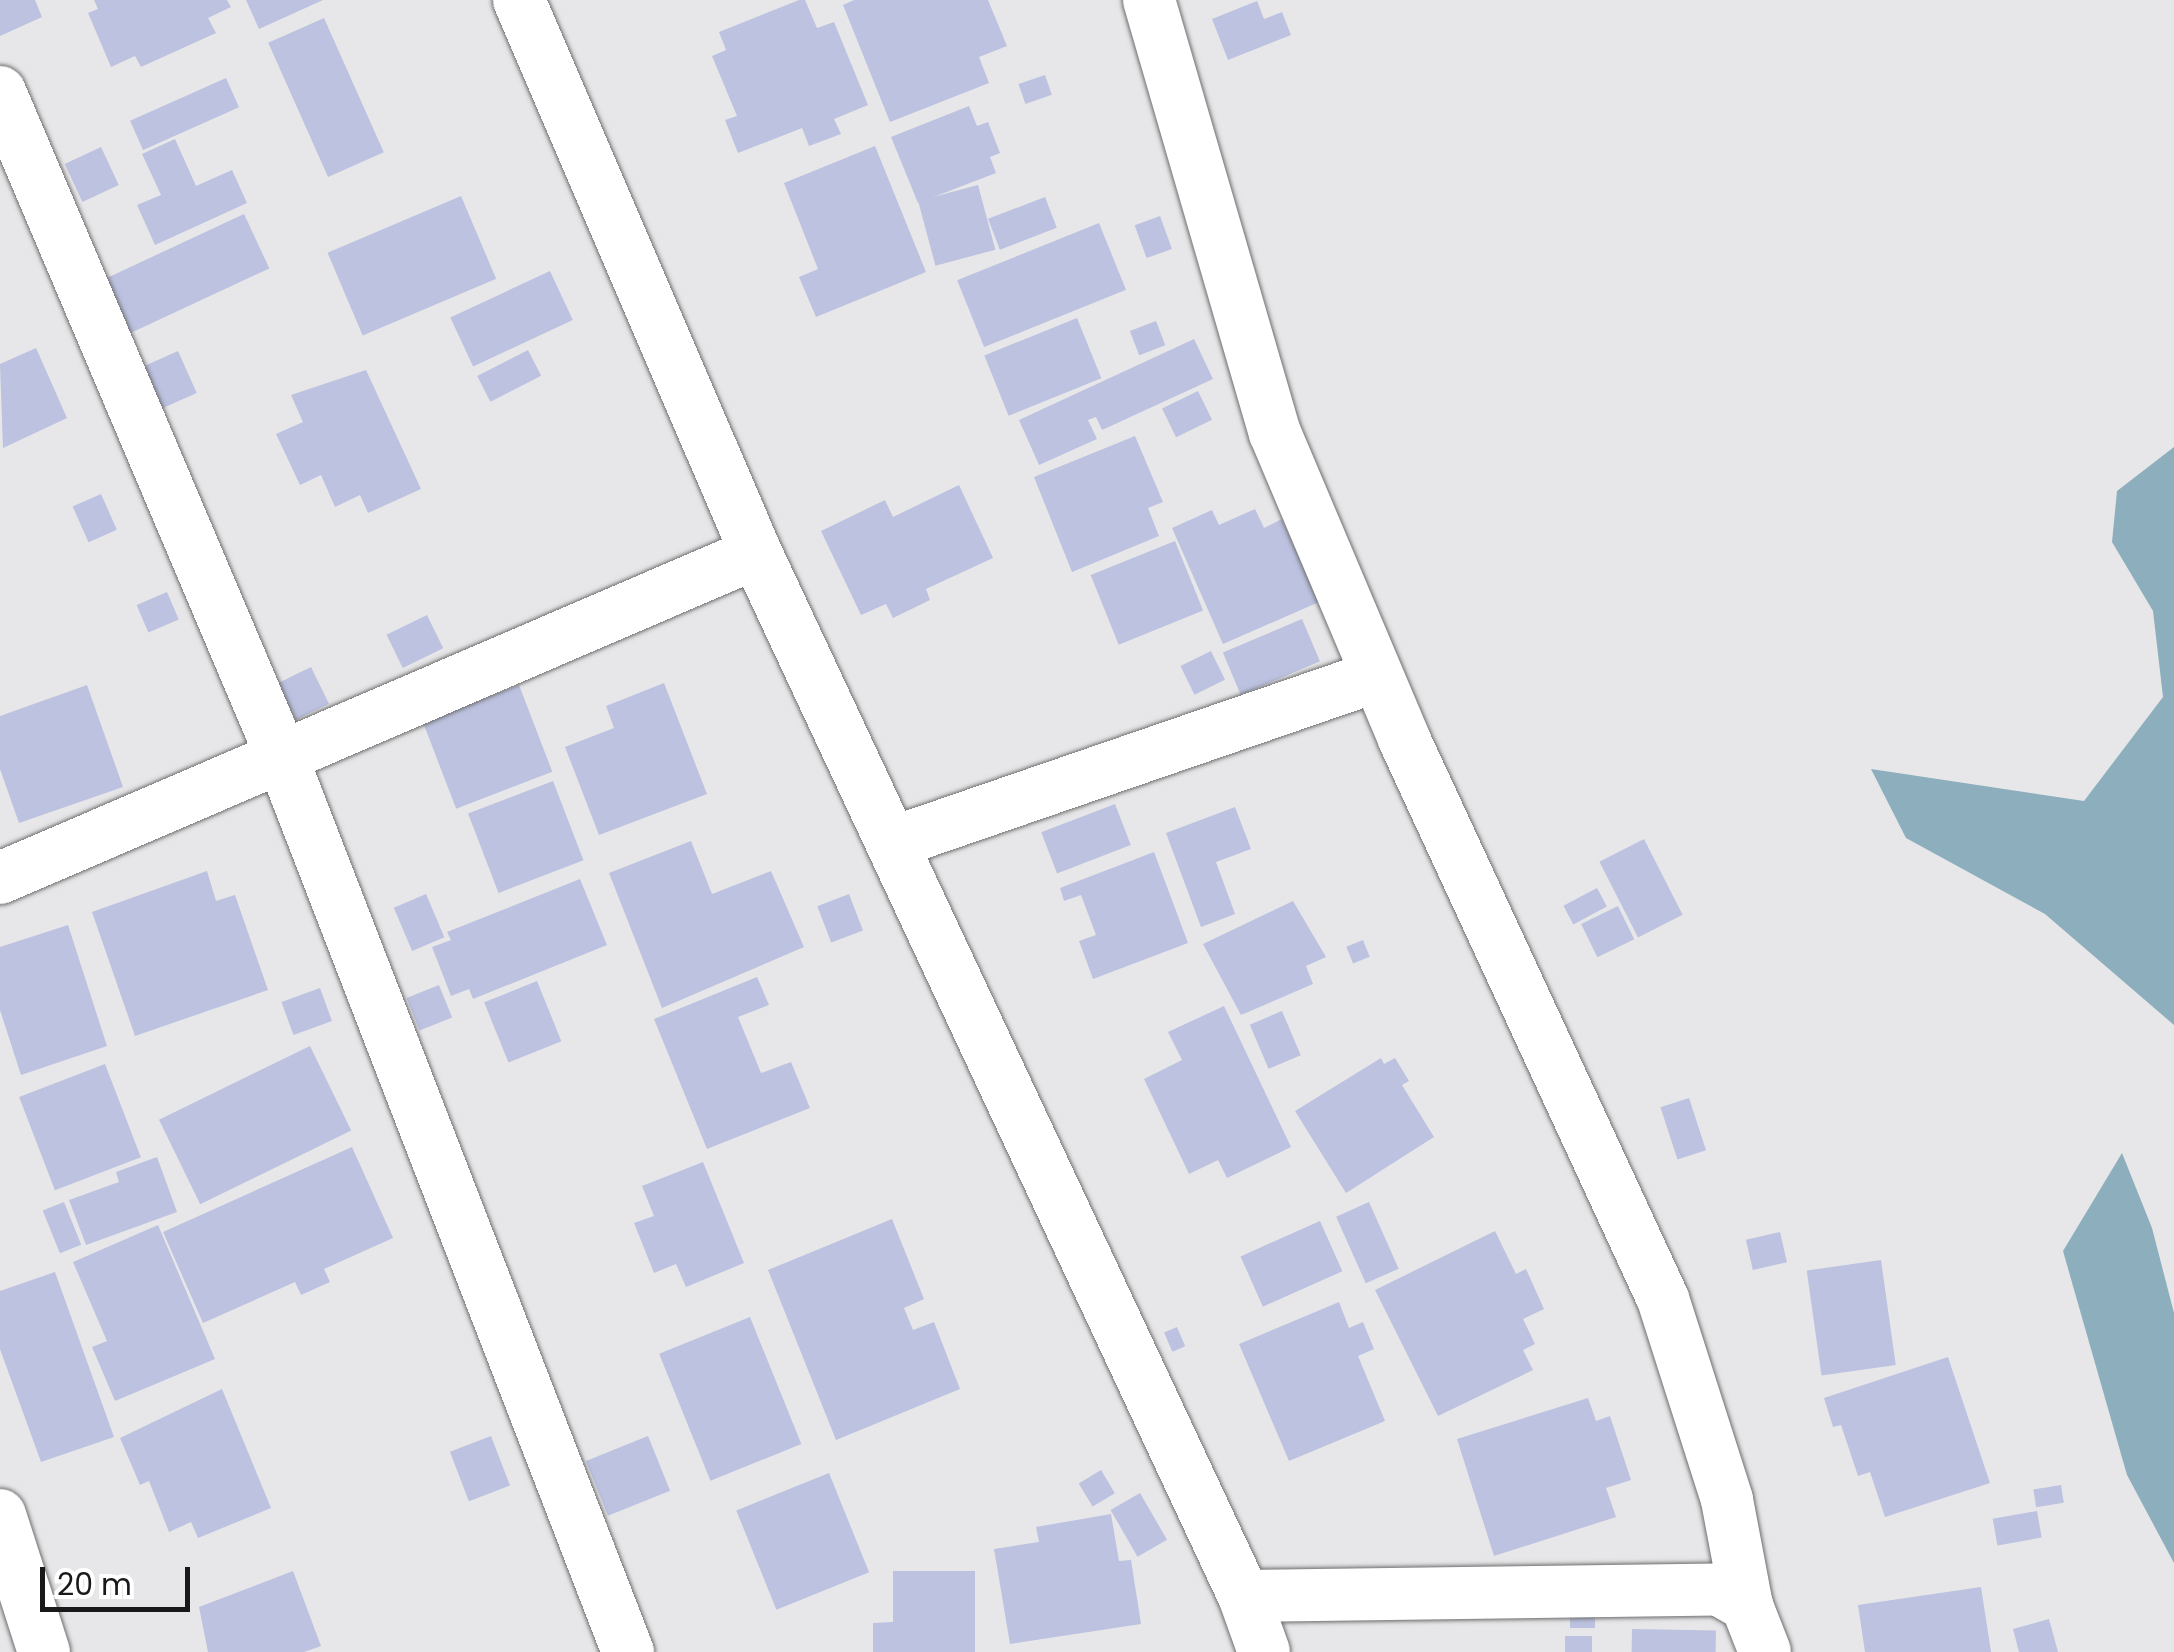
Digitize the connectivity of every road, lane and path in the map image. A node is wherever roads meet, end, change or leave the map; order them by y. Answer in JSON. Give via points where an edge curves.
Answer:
{"nodes":[{"id":1,"x":520,"y":0,"type":"edge"},
{"id":2,"x":1149,"y":0,"type":"edge"},
{"id":3,"x":0,"y":92,"type":"edge"},
{"id":4,"x":756,"y":552,"type":"junction"},
{"id":5,"x":1378,"y":676,"type":"junction"},
{"id":6,"x":281,"y":755,"type":"junction"},
{"id":7,"x":892,"y":843,"type":"junction"},
{"id":8,"x":0,"y":878,"type":"edge"},
{"id":9,"x":0,"y":1515,"type":"edge"},
{"id":10,"x":1244,"y":1596,"type":"junction"},
{"id":11,"x":1756,"y":1629,"type":"edge"},
{"id":12,"x":44,"y":1652,"type":"edge"},
{"id":13,"x":628,"y":1652,"type":"edge"},
{"id":14,"x":1264,"y":1652,"type":"edge"}],
"edges":[{"from":1,"to":4,"type":"street"},
{"from":2,"to":5,"type":"street","via":[[1275,434]]},
{"from":3,"to":6,"type":"street"},
{"from":4,"to":6,"type":"street"},
{"from":4,"to":7,"type":"street"},
{"from":5,"to":7,"type":"street"},
{"from":5,"to":11,"type":"street","via":[[1664,1299],[1728,1500]]},
{"from":6,"to":8,"type":"street"},
{"from":6,"to":13,"type":"street"},
{"from":7,"to":10,"type":"street"},
{"from":9,"to":12,"type":"street"},
{"from":10,"to":11,"type":"street","via":[[1718,1588]]},
{"from":10,"to":14,"type":"street"}]}
